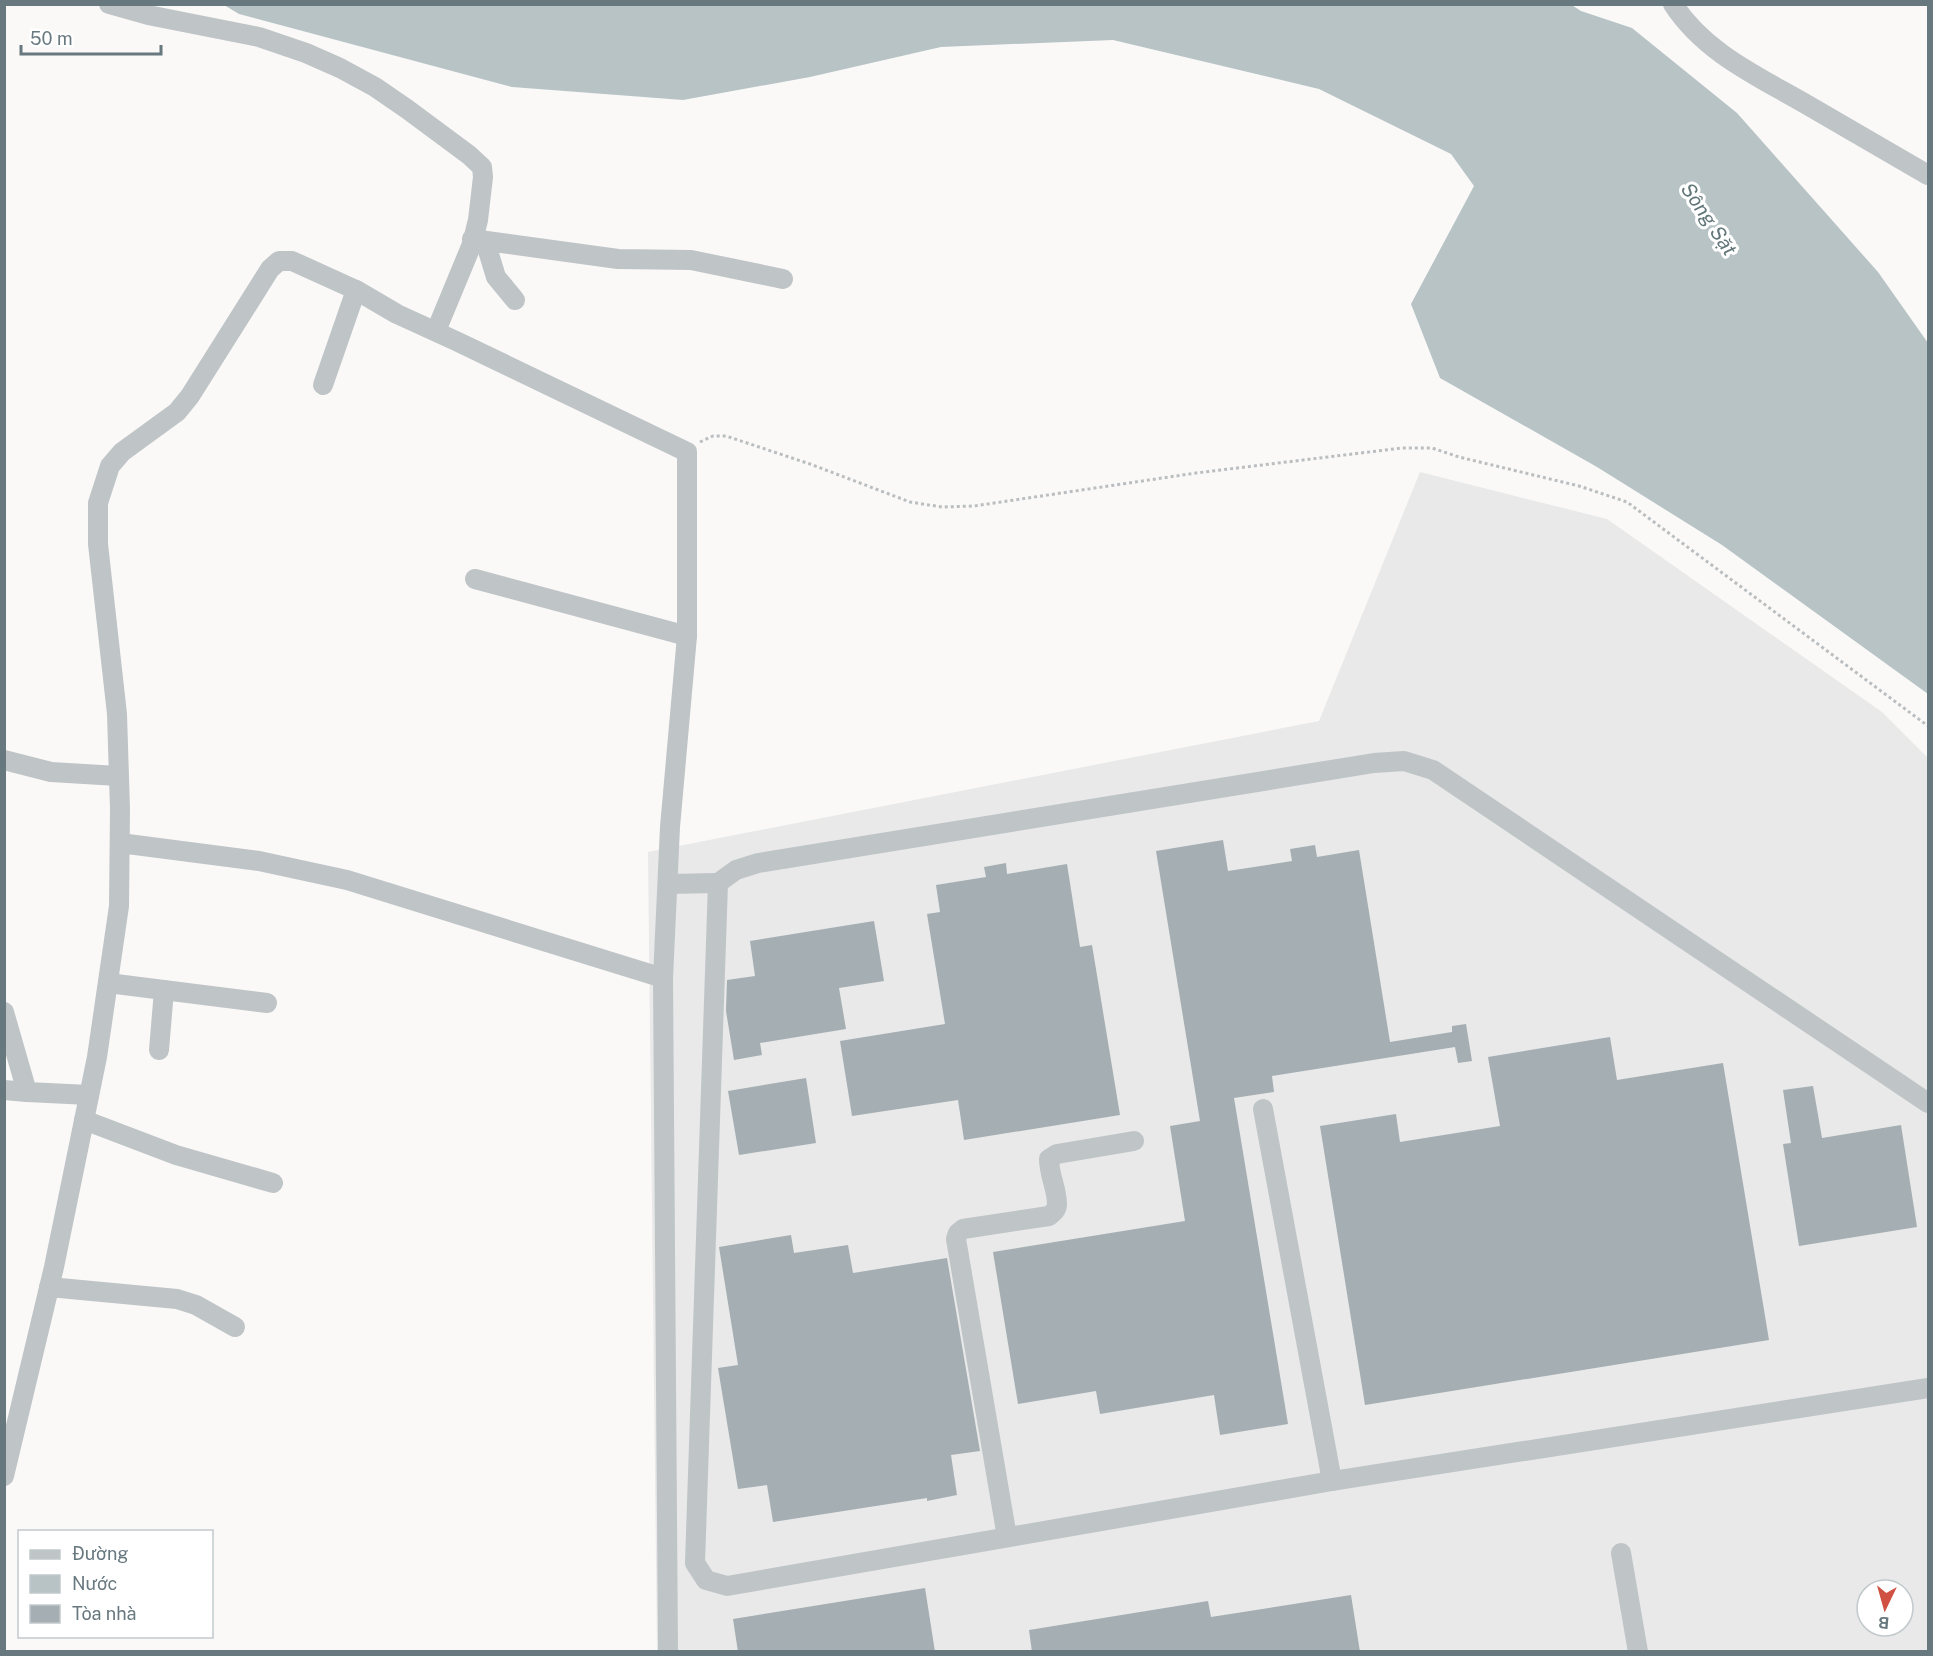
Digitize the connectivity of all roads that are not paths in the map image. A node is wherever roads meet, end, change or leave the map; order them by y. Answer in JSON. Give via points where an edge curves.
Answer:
{"nodes":[{"id":1,"x":109,"y":4,"type":"edge"},
{"id":2,"x":1673,"y":4,"type":"edge"},
{"id":3,"x":1929,"y":175,"type":"edge"},
{"id":4,"x":479,"y":240,"type":"junction"},
{"id":5,"x":783,"y":279,"type":"dead end"},
{"id":6,"x":356,"y":290,"type":"junction"},
{"id":7,"x":515,"y":300,"type":"dead end"},
{"id":8,"x":436,"y":332,"type":"junction"},
{"id":9,"x":323,"y":385,"type":"dead end"},
{"id":10,"x":475,"y":579,"type":"dead end"},
{"id":11,"x":687,"y":636,"type":"junction"},
{"id":12,"x":4,"y":760,"type":"edge"},
{"id":13,"x":118,"y":776,"type":"junction"},
{"id":14,"x":120,"y":843,"type":"junction"},
{"id":15,"x":718,"y":883,"type":"junction"},
{"id":16,"x":668,"y":884,"type":"junction"},
{"id":17,"x":663,"y":978,"type":"junction"},
{"id":18,"x":108,"y":983,"type":"junction"},
{"id":19,"x":164,"y":990,"type":"junction"},
{"id":20,"x":267,"y":1003,"type":"dead end"},
{"id":21,"x":4,"y":1012,"type":"edge"},
{"id":22,"x":159,"y":1050,"type":"dead end"},
{"id":23,"x":4,"y":1090,"type":"edge"},
{"id":24,"x":27,"y":1092,"type":"junction"},
{"id":25,"x":89,"y":1095,"type":"junction"},
{"id":26,"x":1929,"y":1103,"type":"edge"},
{"id":27,"x":1263,"y":1109,"type":"dead end"},
{"id":28,"x":84,"y":1120,"type":"junction"},
{"id":29,"x":1134,"y":1141,"type":"dead end"},
{"id":30,"x":273,"y":1183,"type":"dead end"},
{"id":31,"x":50,"y":1287,"type":"junction"},
{"id":32,"x":235,"y":1327,"type":"dead end"},
{"id":33,"x":1929,"y":1388,"type":"edge"},
{"id":34,"x":4,"y":1476,"type":"edge"},
{"id":35,"x":1332,"y":1482,"type":"junction"},
{"id":36,"x":1007,"y":1538,"type":"junction"},
{"id":37,"x":1621,"y":1553,"type":"dead end"},
{"id":38,"x":668,"y":1652,"type":"edge"},
{"id":39,"x":1638,"y":1652,"type":"edge"}],
"edges":[{"from":1,"to":4,"type":"street","via":[[259,37],[306,53],[375,87],[482,167]]},
{"from":2,"to":3,"type":"street","via":[[1698,35],[1736,64]]},
{"from":4,"to":5,"type":"street","via":[[618,259],[691,260]]},
{"from":4,"to":7,"type":"street","via":[[496,277]]},
{"from":4,"to":8,"type":"street"},
{"from":6,"to":8,"type":"street"},
{"from":6,"to":9,"type":"street"},
{"from":6,"to":13,"type":"street","via":[[292,261],[279,261],[177,412],[122,452],[110,466],[98,503],[98,544],[114,681]]},
{"from":8,"to":11,"type":"street","via":[[687,452]]},
{"from":10,"to":11,"type":"street"},
{"from":11,"to":16,"type":"street"},
{"from":12,"to":13,"type":"street","via":[[51,772]]},
{"from":13,"to":14,"type":"street"},
{"from":14,"to":17,"type":"street","via":[[259,861],[347,880]]},
{"from":14,"to":18,"type":"street","via":[[119,906]]},
{"from":15,"to":16,"type":"street"},
{"from":15,"to":26,"type":"street","via":[[736,870],[758,863],[1404,761],[1433,770]]},
{"from":15,"to":36,"type":"street","via":[[695,1563],[706,1580],[727,1586]]},
{"from":16,"to":17,"type":"street"},
{"from":17,"to":38,"type":"street"},
{"from":18,"to":19,"type":"street"},
{"from":18,"to":25,"type":"street"},
{"from":19,"to":20,"type":"street"},
{"from":19,"to":22,"type":"street"},
{"from":21,"to":24,"type":"street"},
{"from":23,"to":24,"type":"street"},
{"from":24,"to":25,"type":"street"},
{"from":25,"to":28,"type":"street"},
{"from":27,"to":35,"type":"street"},
{"from":28,"to":30,"type":"street","via":[[176,1155]]},
{"from":28,"to":31,"type":"street"},
{"from":29,"to":36,"type":"street","via":[[1057,1154],[1049,1159],[1057,1205],[1049,1216],[963,1229],[958,1233]]},
{"from":31,"to":32,"type":"street","via":[[177,1299]]},
{"from":31,"to":34,"type":"street"},
{"from":33,"to":35,"type":"street"},
{"from":35,"to":36,"type":"street"},
{"from":37,"to":39,"type":"street"}]}
